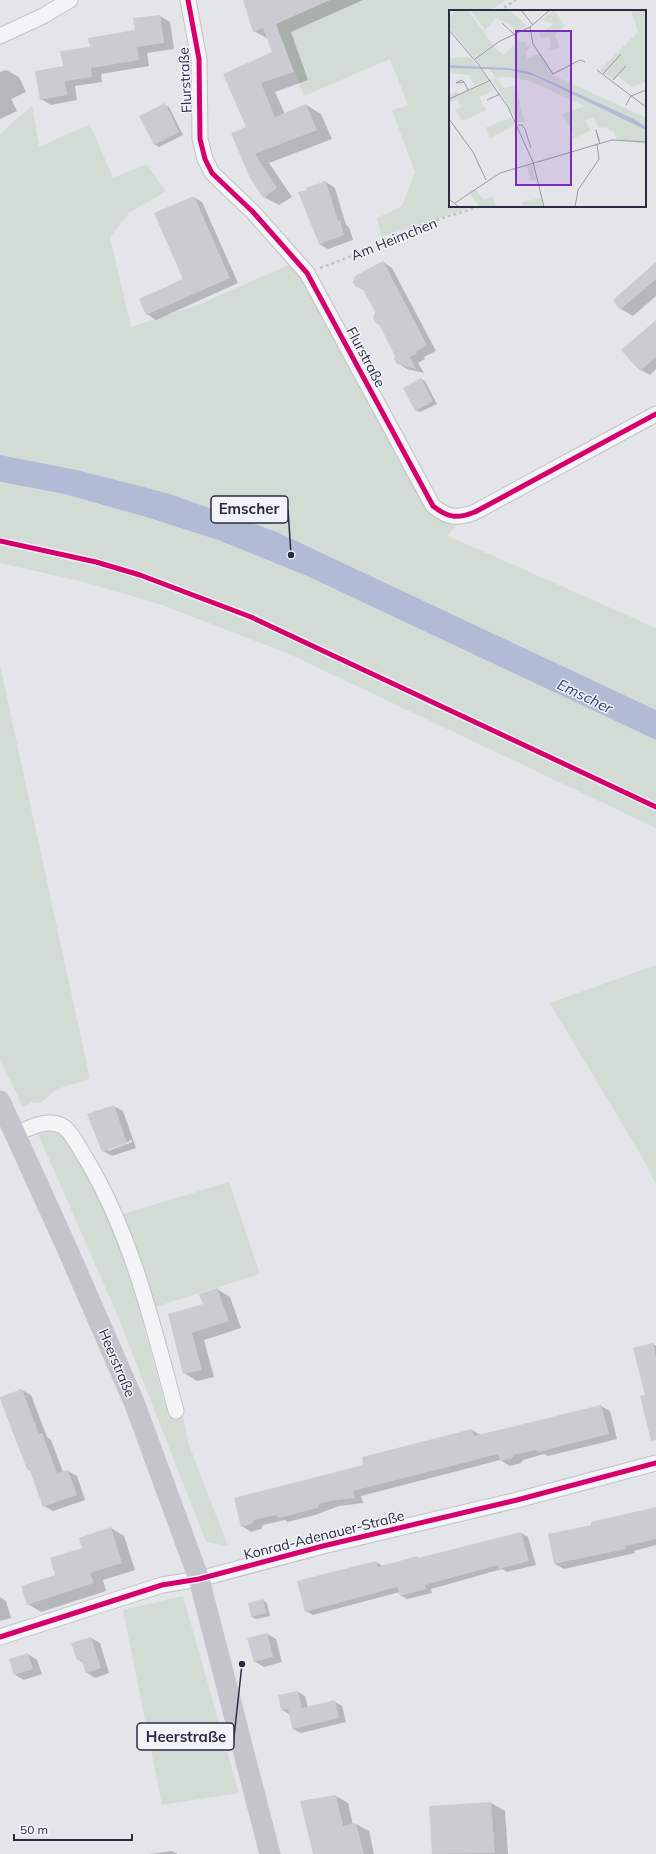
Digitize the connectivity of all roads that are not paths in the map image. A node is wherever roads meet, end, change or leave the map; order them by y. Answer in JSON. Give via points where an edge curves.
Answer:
{"nodes":[{"id":1,"x":70,"y":0,"type":"edge"},
{"id":2,"x":188,"y":0,"type":"edge"},
{"id":3,"x":0,"y":36,"type":"edge"},
{"id":4,"x":656,"y":414,"type":"edge"},
{"id":5,"x":0,"y":1101,"type":"edge"},
{"id":6,"x":15,"y":1134,"type":"junction"},
{"id":7,"x":176,"y":1411,"type":"dead end"},
{"id":8,"x":656,"y":1463,"type":"edge"},
{"id":9,"x":199,"y":1579,"type":"junction"},
{"id":10,"x":0,"y":1637,"type":"edge"},
{"id":11,"x":270,"y":1854,"type":"edge"}],
"edges":[{"from":1,"to":3,"type":"street","via":[[44,16]]},
{"from":2,"to":4,"type":"street","name":"Flurstraße","via":[[199,59],[200,139],[205,159],[212,173],[253,212],[306,273],[432,506],[442,514],[461,518]]},
{"from":5,"to":6,"type":"main road","name":"Heerstraße"},
{"from":6,"to":7,"type":"street","via":[[46,1122],[63,1127],[98,1179],[141,1284]]},
{"from":6,"to":9,"type":"main road","name":"Heerstraße","via":[[134,1402]]},
{"from":8,"to":9,"type":"street","name":"Konrad-Adenauer-Straße"},
{"from":9,"to":10,"type":"street","name":"Konrad-Adenauer-Straße","via":[[162,1585]]},
{"from":9,"to":11,"type":"main road","name":"Heerstraße"}]}
